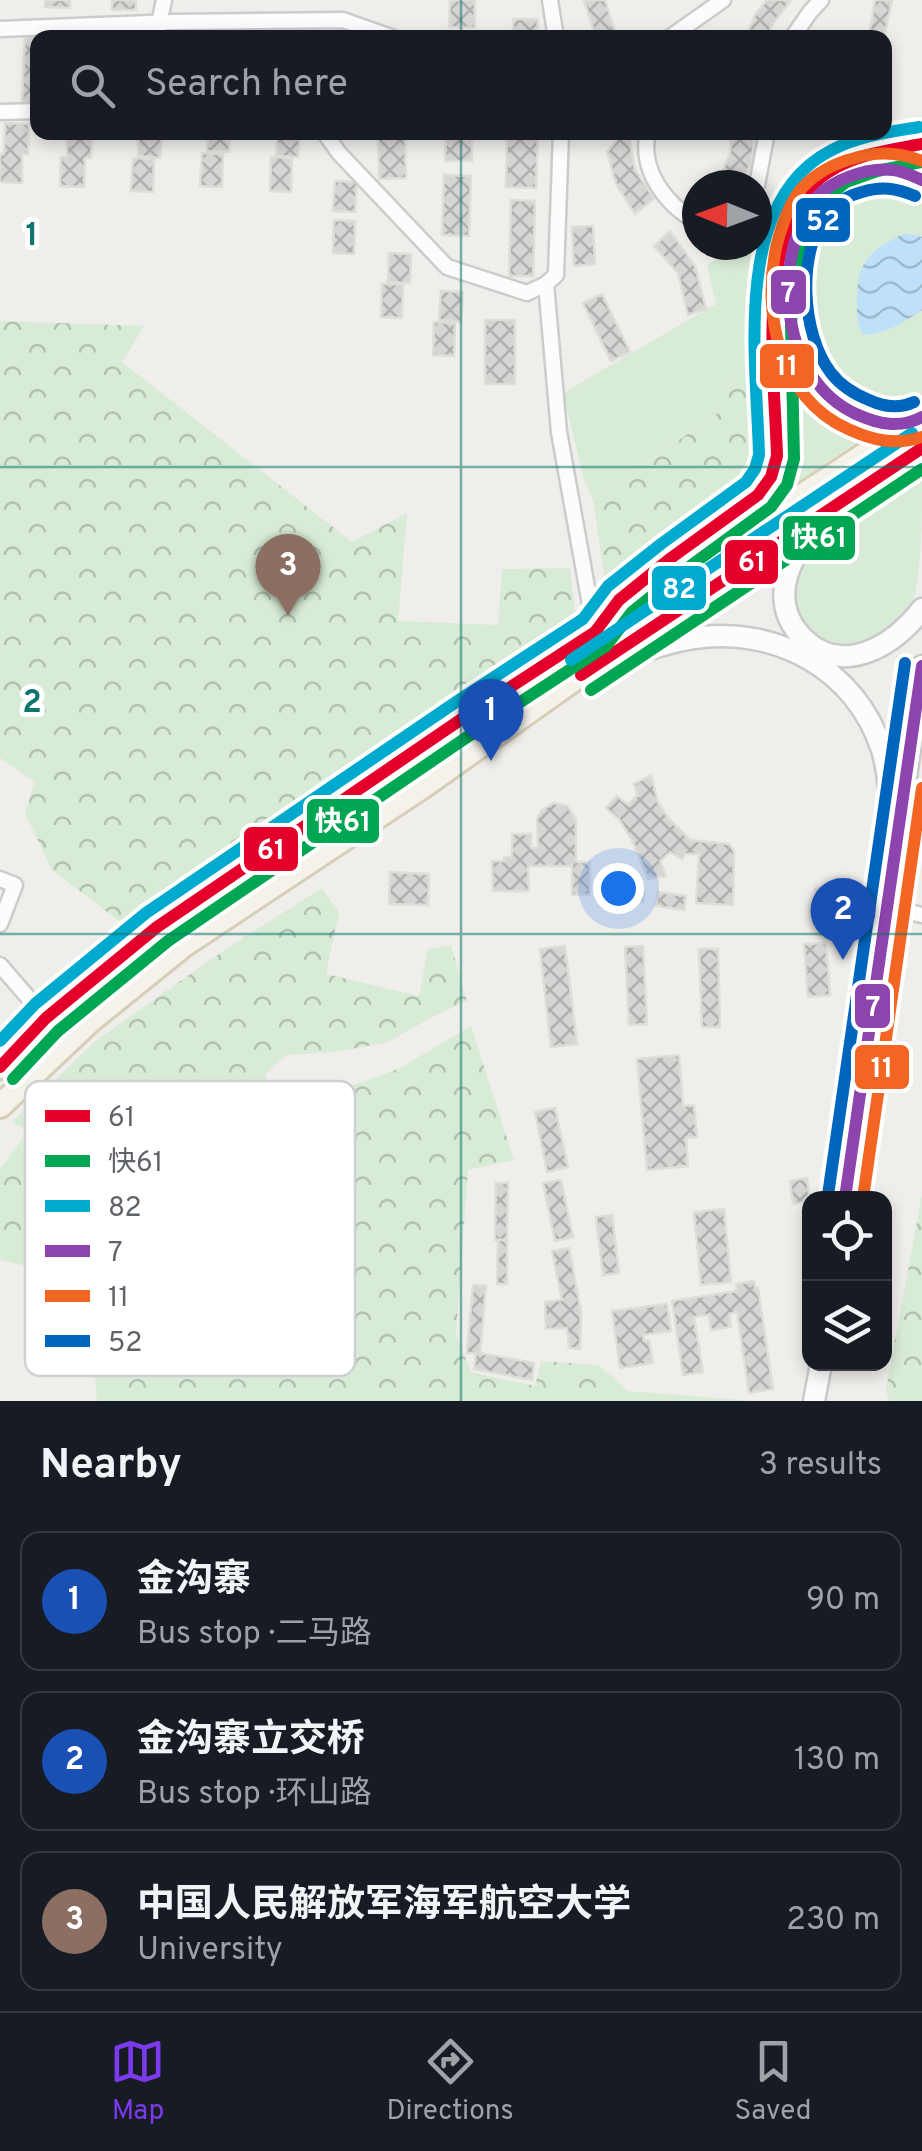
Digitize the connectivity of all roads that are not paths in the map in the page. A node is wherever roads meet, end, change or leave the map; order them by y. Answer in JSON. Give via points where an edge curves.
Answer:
{"nodes":[{"id":1,"x":164,"y":0,"type":"edge"},
{"id":2,"x":550,"y":0,"type":"edge"},
{"id":3,"x":723,"y":0,"type":"edge"},
{"id":4,"x":822,"y":0,"type":"edge"},
{"id":5,"x":0,"y":29,"type":"edge"},
{"id":6,"x":158,"y":30,"type":"edge"},
{"id":7,"x":371,"y":30,"type":"edge"},
{"id":8,"x":555,"y":30,"type":"edge"},
{"id":9,"x":680,"y":30,"type":"edge"},
{"id":10,"x":798,"y":30,"type":"edge"},
{"id":11,"x":30,"y":111,"type":"edge"},
{"id":12,"x":0,"y":112,"type":"edge"},
{"id":13,"x":330,"y":140,"type":"edge"},
{"id":14,"x":562,"y":140,"type":"edge"},
{"id":15,"x":646,"y":140,"type":"edge"},
{"id":16,"x":765,"y":140,"type":"edge"},
{"id":17,"x":922,"y":144,"type":"edge"},
{"id":18,"x":760,"y":170,"type":"edge"},
{"id":19,"x":922,"y":180,"type":"edge"},
{"id":20,"x":682,"y":210,"type":"edge"},
{"id":21,"x":546,"y":284,"type":"junction"},
{"id":22,"x":917,"y":420,"type":"edge"},
{"id":23,"x":914,"y":454,"type":"edge"},
{"id":24,"x":822,"y":514,"type":"junction"},
{"id":25,"x":922,"y":608,"type":"edge"},
{"id":26,"x":595,"y":632,"type":"junction"},
{"id":27,"x":593,"y":666,"type":"junction"},
{"id":28,"x":922,"y":666,"type":"edge"},
{"id":29,"x":918,"y":719,"type":"edge"},
{"id":30,"x":292,"y":835,"type":"junction"},
{"id":31,"x":310,"y":861,"type":"junction"},
{"id":32,"x":892,"y":864,"type":"junction"},
{"id":33,"x":0,"y":879,"type":"edge"},
{"id":34,"x":886,"y":907,"type":"junction"},
{"id":35,"x":922,"y":915,"type":"edge"},
{"id":36,"x":0,"y":924,"type":"edge"},
{"id":37,"x":0,"y":965,"type":"edge"},
{"id":38,"x":46,"y":1018,"type":"junction"},
{"id":39,"x":0,"y":1067,"type":"edge"},
{"id":40,"x":26,"y":1081,"type":"edge"},
{"id":41,"x":25,"y":1082,"type":"edge"},
{"id":42,"x":0,"y":1106,"type":"edge"},
{"id":43,"x":846,"y":1191,"type":"edge"},
{"id":44,"x":820,"y":1371,"type":"edge"},
{"id":45,"x":814,"y":1401,"type":"edge"}],
"edges":[{"from":1,"to":6,"type":"street"},
{"from":2,"to":8,"type":"street"},
{"from":3,"to":9,"type":"street"},
{"from":4,"to":10,"type":"street"},
{"from":5,"to":6,"type":"street"},
{"from":6,"to":7,"type":"street","via":[[343,20]]},
{"from":11,"to":12,"type":"street"},
{"from":13,"to":21,"type":"street","via":[[447,267],[527,293]]},
{"from":14,"to":21,"type":"street","via":[[556,275]]},
{"from":15,"to":20,"type":"street","via":[[661,193]]},
{"from":16,"to":18,"type":"street"},
{"from":17,"to":26,"type":"main road","via":[[851,160],[801,197],[786,228],[774,302],[775,470],[758,495],[619,600]]},
{"from":19,"to":22,"type":"main road","via":[[887,170],[858,174],[812,202],[788,291],[798,348],[834,404],[874,421]]},
{"from":21,"to":26,"type":"street","via":[[559,432]]},
{"from":22,"to":26,"type":"main road"},
{"from":23,"to":24,"type":"main road"},
{"from":24,"to":25,"type":"main road","via":[[790,565],[784,600],[788,619],[813,648],[849,658],[871,651],[910,625]]},
{"from":24,"to":27,"type":"main road"},
{"from":26,"to":30,"type":"main road"},
{"from":27,"to":31,"type":"main road"},
{"from":27,"to":32,"type":"main road","via":[[690,638],[734,636],[784,646],[826,668],[871,724],[883,751]]},
{"from":28,"to":29,"type":"main road"},
{"from":29,"to":32,"type":"main road"},
{"from":30,"to":31,"type":"main road"},
{"from":30,"to":38,"type":"main road","via":[[157,927]]},
{"from":31,"to":40,"type":"main road","via":[[184,946]]},
{"from":32,"to":34,"type":"main road"},
{"from":33,"to":36,"type":"street","via":[[15,885]]},
{"from":34,"to":35,"type":"street"},
{"from":34,"to":43,"type":"main road"},
{"from":37,"to":38,"type":"street"},
{"from":38,"to":39,"type":"main road"},
{"from":41,"to":42,"type":"main road"},
{"from":44,"to":45,"type":"main road"}]}
